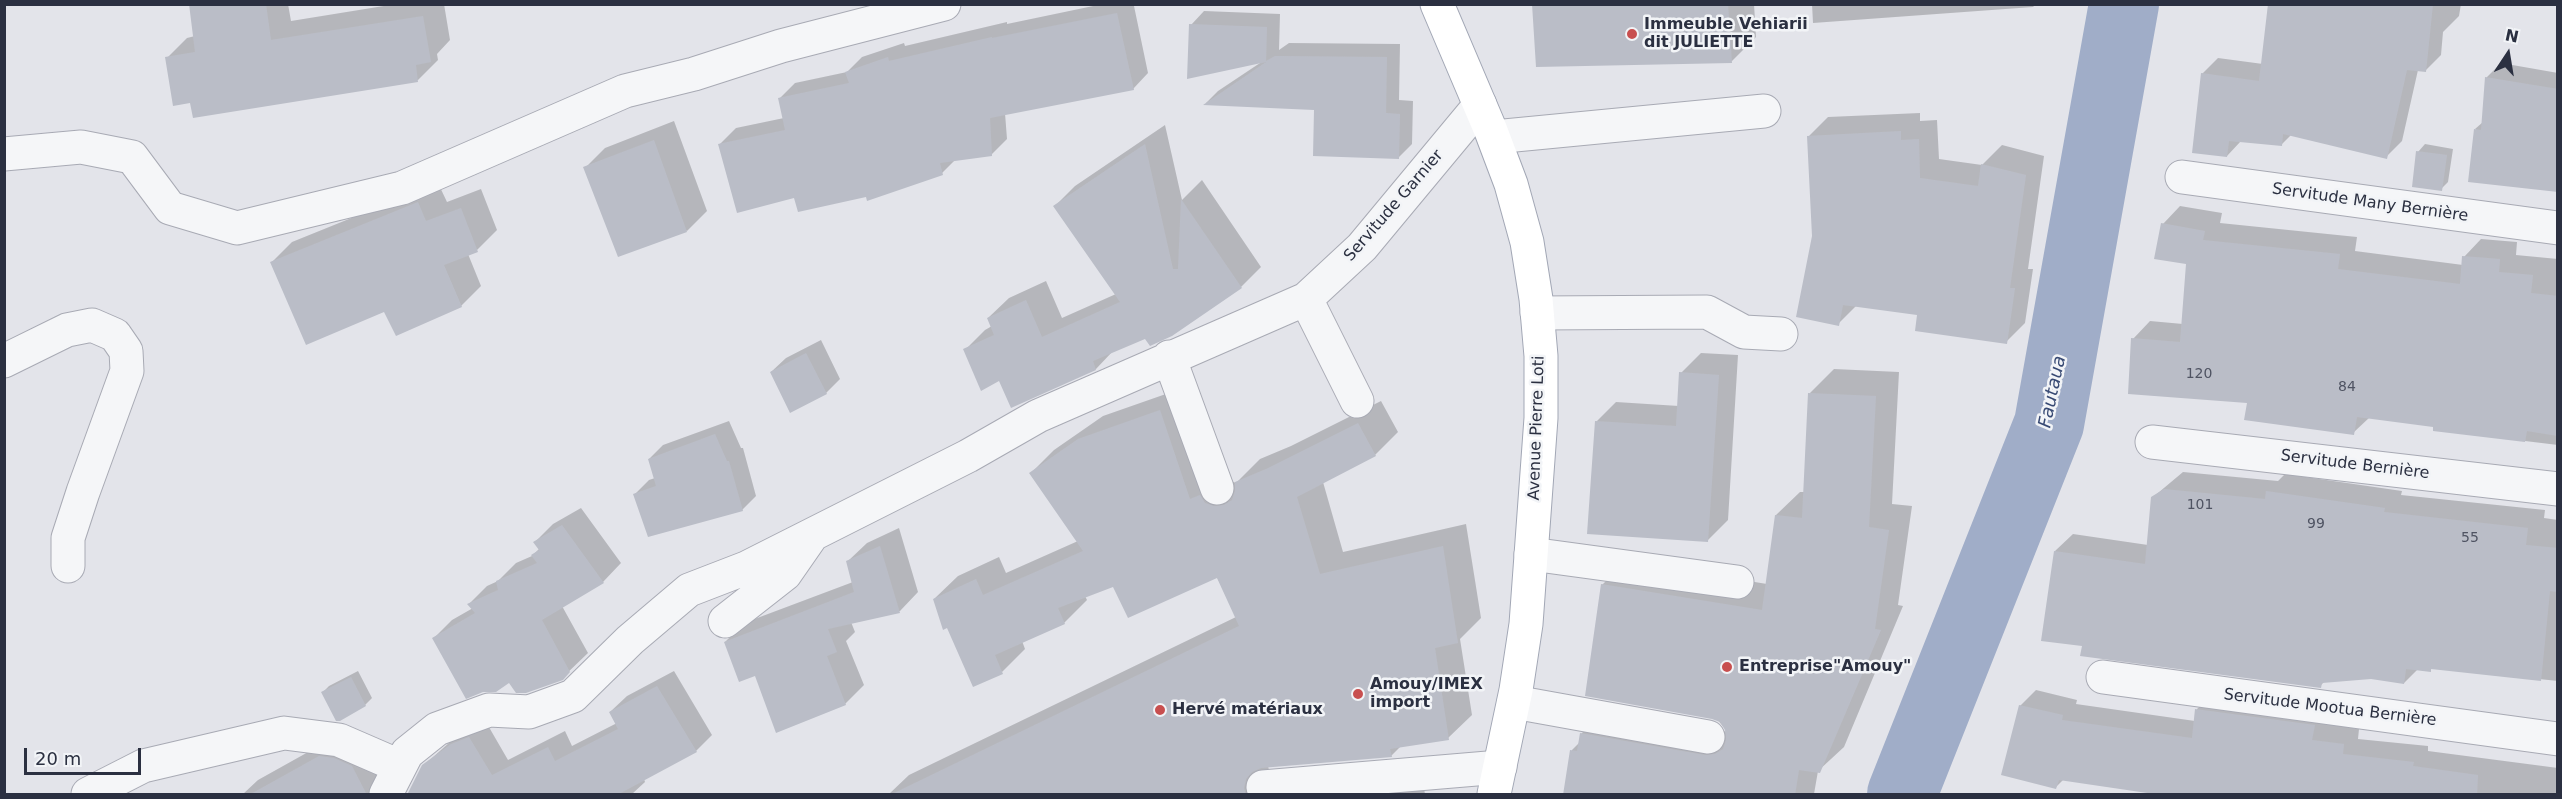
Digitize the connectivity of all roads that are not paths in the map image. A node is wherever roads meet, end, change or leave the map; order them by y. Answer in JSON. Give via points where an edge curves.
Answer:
{"nodes":[{"id":1,"x":944,"y":4,"type":"edge"},
{"id":2,"x":1437,"y":4,"type":"edge"},
{"id":3,"x":1480,"y":105,"type":"junction"},
{"id":4,"x":1764,"y":111,"type":"dead end"},
{"id":5,"x":1494,"y":136,"type":"junction"},
{"id":6,"x":4,"y":154,"type":"edge"},
{"id":7,"x":2182,"y":177,"type":"dead end"},
{"id":8,"x":2558,"y":228,"type":"edge"},
{"id":9,"x":1306,"y":298,"type":"junction"},
{"id":10,"x":1537,"y":313,"type":"junction"},
{"id":11,"x":1781,"y":334,"type":"dead end"},
{"id":12,"x":1169,"y":357,"type":"junction"},
{"id":13,"x":4,"y":362,"type":"edge"},
{"id":14,"x":1357,"y":400,"type":"dead end"},
{"id":15,"x":2152,"y":442,"type":"dead end"},
{"id":16,"x":1217,"y":488,"type":"dead end"},
{"id":17,"x":2558,"y":489,"type":"edge"},
{"id":18,"x":813,"y":534,"type":"junction"},
{"id":19,"x":1532,"y":554,"type":"junction"},
{"id":20,"x":68,"y":566,"type":"dead end"},
{"id":21,"x":1737,"y":582,"type":"dead end"},
{"id":22,"x":725,"y":621,"type":"dead end"},
{"id":23,"x":2103,"y":677,"type":"dead end"},
{"id":24,"x":1514,"y":702,"type":"junction"},
{"id":25,"x":1708,"y":737,"type":"dead end"},
{"id":26,"x":2558,"y":739,"type":"edge"},
{"id":27,"x":393,"y":780,"type":"edge"},
{"id":28,"x":1497,"y":781,"type":"edge"},
{"id":29,"x":1263,"y":787,"type":"dead end"},
{"id":30,"x":88,"y":795,"type":"edge"}],
"edges":[{"from":1,"to":6,"type":"street","via":[[625,91],[402,188],[237,228],[170,208],[132,157],[81,147]]},
{"from":2,"to":3,"type":"main road","name":"Avenue Pierre Loti"},
{"from":3,"to":5,"type":"main road","name":"Avenue Pierre Loti"},
{"from":3,"to":9,"type":"street","name":"Servitude Garnier","via":[[1362,247]]},
{"from":4,"to":5,"type":"street"},
{"from":5,"to":10,"type":"main road","name":"Avenue Pierre Loti","via":[[1527,242]]},
{"from":7,"to":8,"type":"street","name":"Servitude Many Bernière"},
{"from":9,"to":12,"type":"street","name":"Servitude Garnier"},
{"from":9,"to":14,"type":"street"},
{"from":10,"to":11,"type":"street","via":[[1707,312],[1744,332]]},
{"from":10,"to":19,"type":"main road","name":"Avenue Pierre Loti","via":[[1541,418]]},
{"from":12,"to":16,"type":"street"},
{"from":12,"to":18,"type":"street","name":"Servitude Garnier","via":[[1038,416]]},
{"from":13,"to":20,"type":"street","via":[[67,330],[92,326],[116,335],[126,351],[127,372],[68,538]]},
{"from":15,"to":17,"type":"street","name":"Servitude Bernière"},
{"from":18,"to":22,"type":"street","via":[[785,574]]},
{"from":18,"to":27,"type":"street","name":"Servitude Garnier","via":[[746,568],[689,590],[630,639],[573,696],[529,712],[489,710],[437,729],[407,753]]},
{"from":19,"to":21,"type":"street"},
{"from":19,"to":24,"type":"main road","name":"Avenue Pierre Loti"},
{"from":23,"to":26,"type":"street","name":"Servitude Mootua Bernière"},
{"from":24,"to":25,"type":"street"},
{"from":24,"to":28,"type":"main road","name":"Avenue Pierre Loti"},
{"from":27,"to":30,"type":"street","via":[[339,740],[284,733],[143,766]]},
{"from":28,"to":29,"type":"street"}]}
